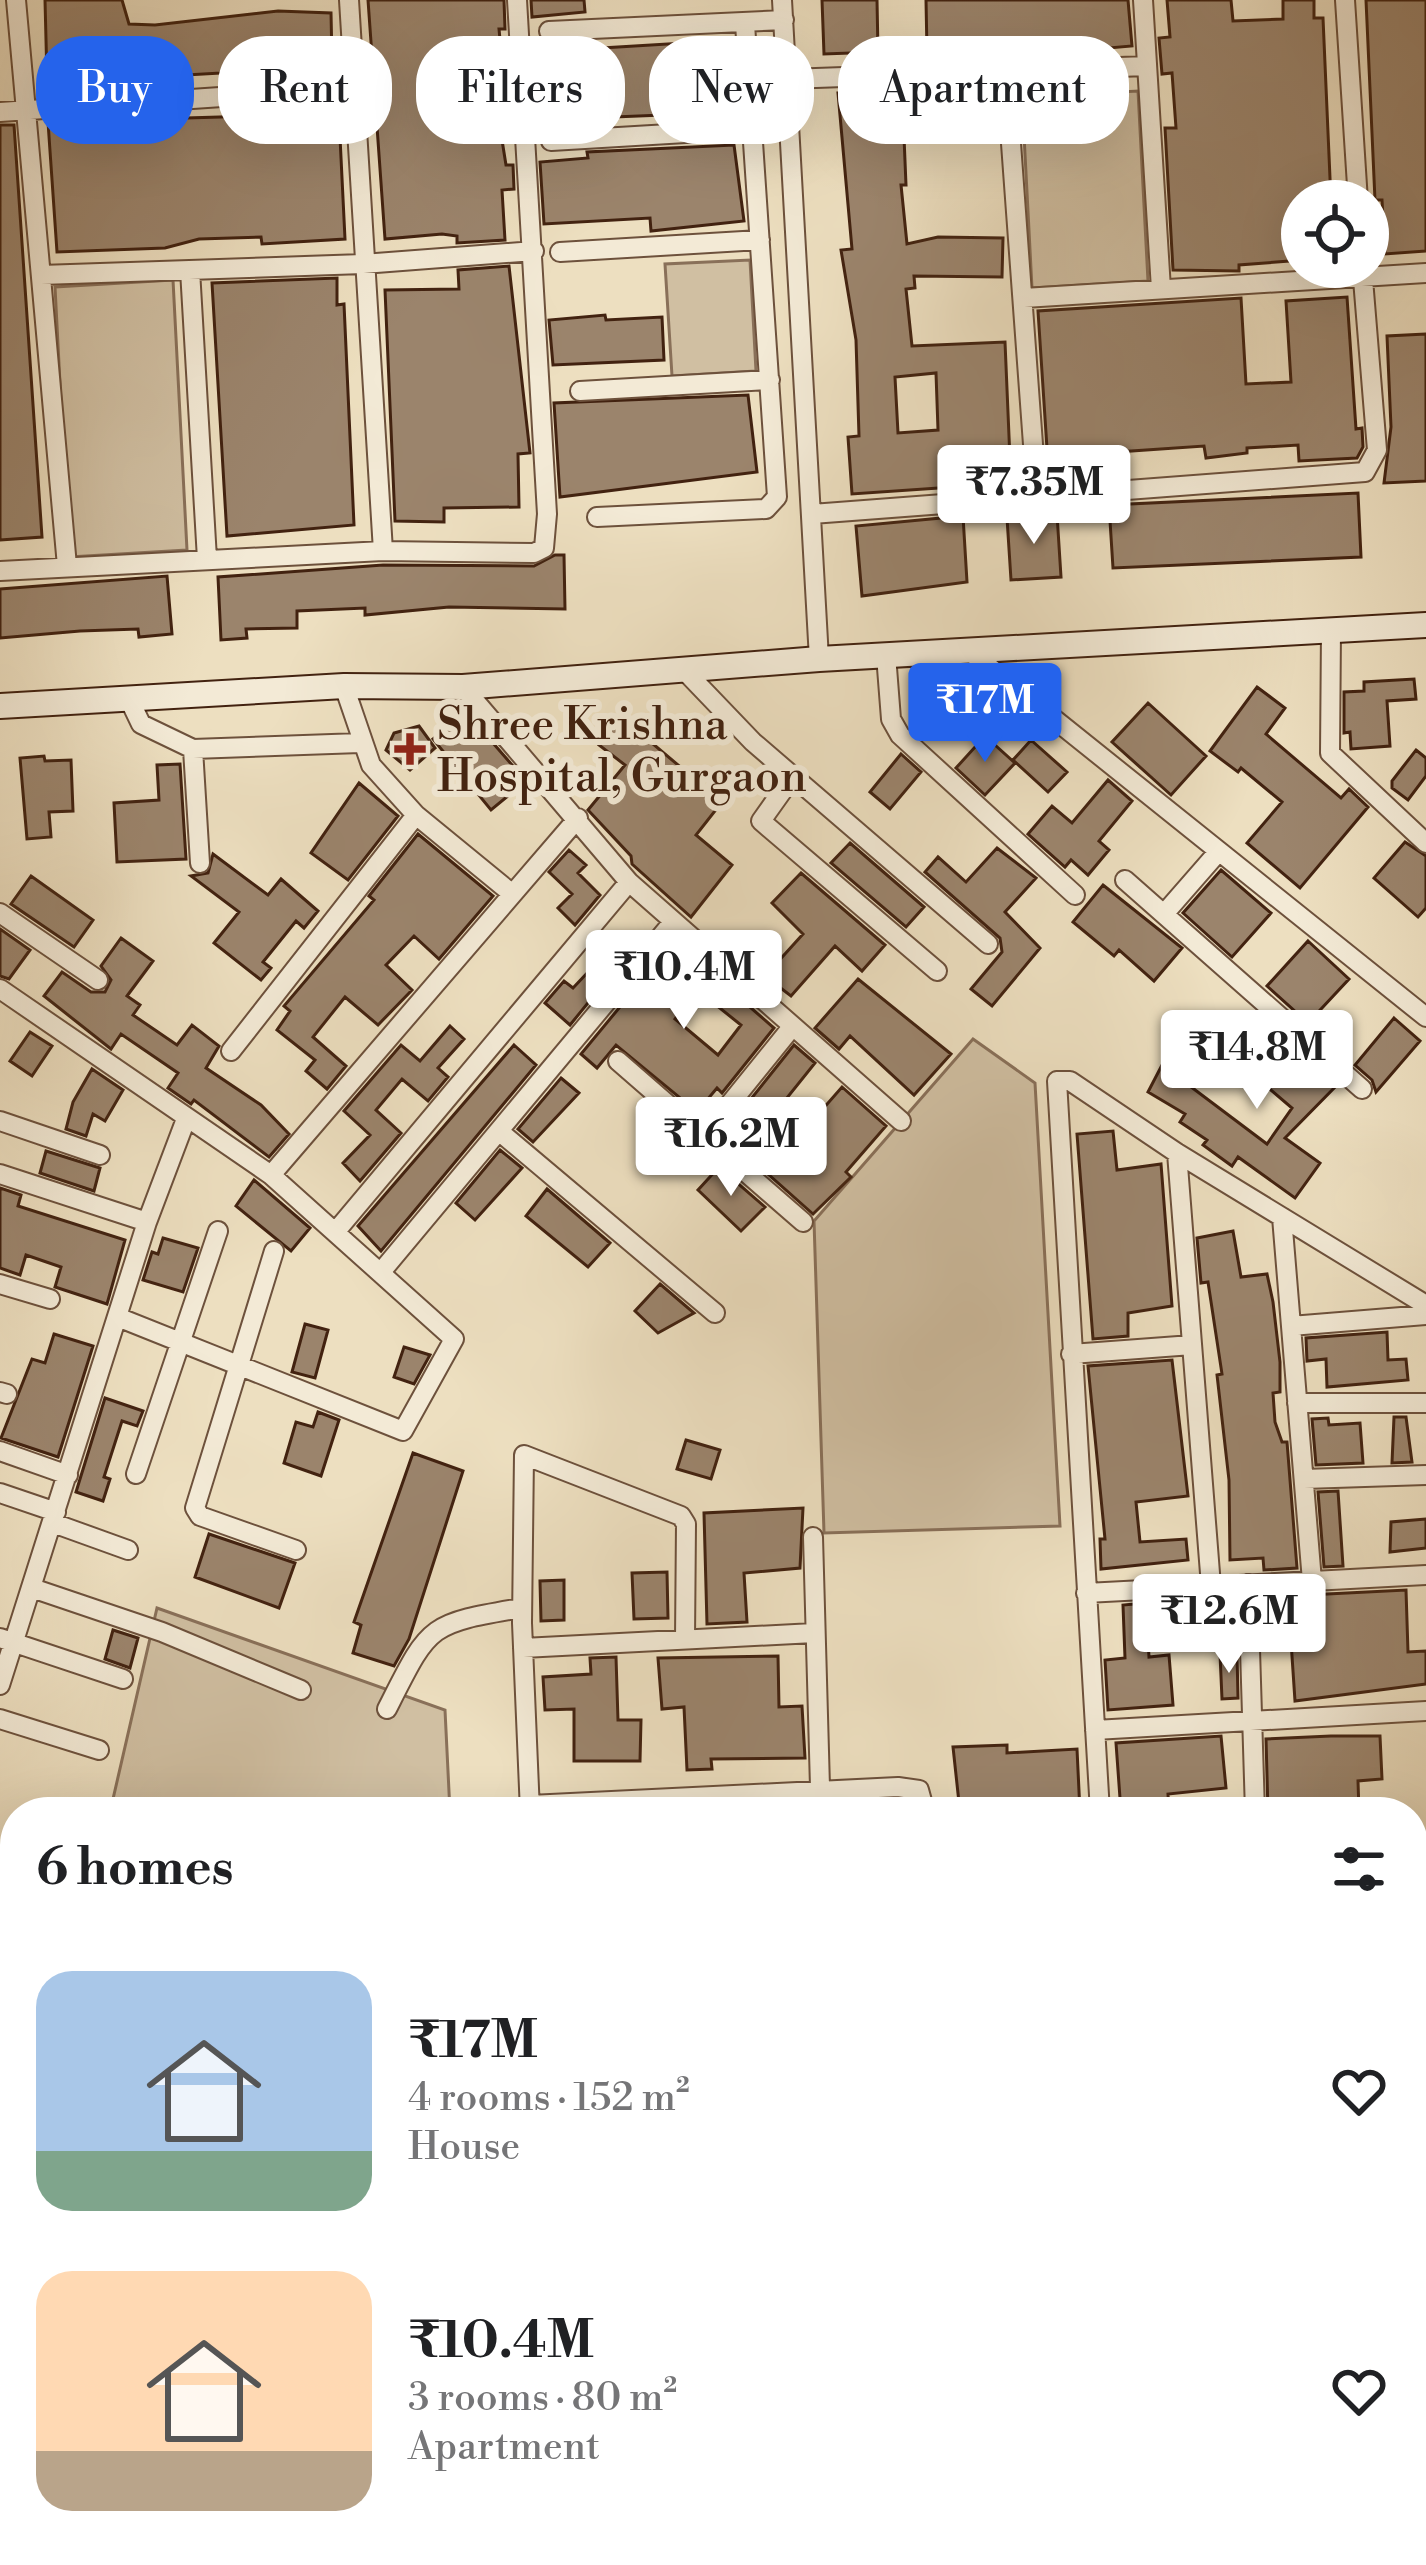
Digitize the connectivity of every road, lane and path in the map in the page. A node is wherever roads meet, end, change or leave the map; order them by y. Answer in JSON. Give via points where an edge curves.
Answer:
{"nodes":[{"id":1,"x":16,"y":0,"type":"edge"},
{"id":2,"x":350,"y":0,"type":"edge"},
{"id":3,"x":517,"y":0,"type":"edge"},
{"id":4,"x":1143,"y":0,"type":"edge"},
{"id":5,"x":1345,"y":0,"type":"edge"},
{"id":6,"x":783,"y":10,"type":"edge"},
{"id":7,"x":745,"y":24,"type":"junction"},
{"id":8,"x":549,"y":31,"type":"dead end"},
{"id":9,"x":352,"y":36,"type":"edge"},
{"id":10,"x":746,"y":36,"type":"edge"},
{"id":11,"x":1148,"y":66,"type":"junction"},
{"id":12,"x":1129,"y":67,"type":"edge"},
{"id":13,"x":218,"y":97,"type":"edge"},
{"id":14,"x":26,"y":110,"type":"junction"},
{"id":15,"x":0,"y":112,"type":"edge"},
{"id":16,"x":357,"y":144,"type":"edge"},
{"id":17,"x":754,"y":144,"type":"edge"},
{"id":18,"x":792,"y":144,"type":"edge"},
{"id":19,"x":1012,"y":144,"type":"edge"},
{"id":20,"x":1357,"y":180,"type":"edge"},
{"id":21,"x":760,"y":240,"type":"junction"},
{"id":22,"x":534,"y":251,"type":"junction"},
{"id":23,"x":560,"y":252,"type":"dead end"},
{"id":24,"x":363,"y":264,"type":"junction"},
{"id":25,"x":190,"y":270,"type":"junction"},
{"id":26,"x":1389,"y":272,"type":"edge"},
{"id":27,"x":1426,"y":273,"type":"edge"},
{"id":28,"x":41,"y":275,"type":"junction"},
{"id":29,"x":1281,"y":279,"type":"edge"},
{"id":30,"x":1364,"y":288,"type":"edge"},
{"id":31,"x":1161,"y":289,"type":"junction"},
{"id":32,"x":1024,"y":298,"type":"junction"},
{"id":33,"x":770,"y":380,"type":"junction"},
{"id":34,"x":580,"y":392,"type":"dead end"},
{"id":35,"x":1037,"y":499,"type":"junction"},
{"id":36,"x":812,"y":514,"type":"junction"},
{"id":37,"x":598,"y":517,"type":"dead end"},
{"id":38,"x":383,"y":551,"type":"junction"},
{"id":39,"x":206,"y":559,"type":"junction"},
{"id":40,"x":67,"y":566,"type":"junction"},
{"id":41,"x":0,"y":571,"type":"edge"},
{"id":42,"x":1426,"y":625,"type":"edge"},
{"id":43,"x":1331,"y":630,"type":"junction"},
{"id":44,"x":968,"y":650,"type":"junction"},
{"id":45,"x":886,"y":655,"type":"junction"},
{"id":46,"x":820,"y":659,"type":"junction"},
{"id":47,"x":684,"y":670,"type":"junction"},
{"id":48,"x":344,"y":686,"type":"junction"},
{"id":49,"x":463,"y":687,"type":"junction"},
{"id":50,"x":129,"y":699,"type":"junction"},
{"id":51,"x":0,"y":706,"type":"edge"},
{"id":52,"x":360,"y":743,"type":"junction"},
{"id":53,"x":193,"y":749,"type":"junction"},
{"id":54,"x":793,"y":776,"type":"junction"},
{"id":55,"x":416,"y":815,"type":"junction"},
{"id":56,"x":578,"y":818,"type":"junction"},
{"id":57,"x":1426,"y":843,"type":"edge"},
{"id":58,"x":1219,"y":851,"type":"junction"},
{"id":59,"x":200,"y":863,"type":"dead end"},
{"id":60,"x":1125,"y":880,"type":"dead end"},
{"id":61,"x":629,"y":882,"type":"junction"},
{"id":62,"x":510,"y":892,"type":"junction"},
{"id":63,"x":1075,"y":895,"type":"dead end"},
{"id":64,"x":0,"y":913,"type":"edge"},
{"id":65,"x":1164,"y":914,"type":"junction"},
{"id":66,"x":673,"y":922,"type":"junction"},
{"id":67,"x":988,"y":944,"type":"dead end"},
{"id":68,"x":938,"y":971,"type":"dead end"},
{"id":69,"x":98,"y":980,"type":"dead end"},
{"id":70,"x":0,"y":988,"type":"edge"},
{"id":71,"x":1426,"y":1017,"type":"edge"},
{"id":72,"x":792,"y":1028,"type":"junction"},
{"id":73,"x":231,"y":1051,"type":"dead end"},
{"id":74,"x":617,"y":1061,"type":"dead end"},
{"id":75,"x":1363,"y":1089,"type":"dead end"},
{"id":76,"x":186,"y":1119,"type":"junction"},
{"id":77,"x":0,"y":1121,"type":"edge"},
{"id":78,"x":902,"y":1121,"type":"dead end"},
{"id":79,"x":500,"y":1132,"type":"junction"},
{"id":80,"x":704,"y":1136,"type":"junction"},
{"id":81,"x":1177,"y":1153,"type":"junction"},
{"id":82,"x":100,"y":1155,"type":"dead end"},
{"id":83,"x":0,"y":1174,"type":"edge"},
{"id":84,"x":271,"y":1175,"type":"junction"},
{"id":85,"x":1282,"y":1217,"type":"junction"},
{"id":86,"x":147,"y":1222,"type":"junction"},
{"id":87,"x":803,"y":1222,"type":"dead end"},
{"id":88,"x":338,"y":1230,"type":"junction"},
{"id":89,"x":218,"y":1231,"type":"dead end"},
{"id":90,"x":274,"y":1251,"type":"dead end"},
{"id":91,"x":381,"y":1272,"type":"junction"},
{"id":92,"x":0,"y":1284,"type":"edge"},
{"id":93,"x":50,"y":1299,"type":"dead end"},
{"id":94,"x":1426,"y":1306,"type":"edge"},
{"id":95,"x":715,"y":1313,"type":"dead end"},
{"id":96,"x":1426,"y":1316,"type":"edge"},
{"id":97,"x":120,"y":1318,"type":"junction"},
{"id":98,"x":1291,"y":1326,"type":"junction"},
{"id":99,"x":184,"y":1342,"type":"junction"},
{"id":100,"x":1192,"y":1345,"type":"junction"},
{"id":101,"x":1071,"y":1354,"type":"junction"},
{"id":102,"x":240,"y":1362,"type":"junction"},
{"id":103,"x":1297,"y":1403,"type":"junction"},
{"id":104,"x":1426,"y":1403,"type":"edge"},
{"id":105,"x":0,"y":1451,"type":"edge"},
{"id":106,"x":68,"y":1474,"type":"junction"},
{"id":107,"x":136,"y":1474,"type":"dead end"},
{"id":108,"x":1426,"y":1475,"type":"edge"},
{"id":109,"x":1304,"y":1479,"type":"junction"},
{"id":110,"x":0,"y":1493,"type":"edge"},
{"id":111,"x":54,"y":1517,"type":"junction"},
{"id":112,"x":813,"y":1537,"type":"dead end"},
{"id":113,"x":128,"y":1550,"type":"dead end"},
{"id":114,"x":296,"y":1550,"type":"dead end"},
{"id":115,"x":1426,"y":1575,"type":"edge"},
{"id":116,"x":1312,"y":1581,"type":"junction"},
{"id":117,"x":1248,"y":1584,"type":"junction"},
{"id":118,"x":1210,"y":1586,"type":"junction"},
{"id":119,"x":32,"y":1588,"type":"junction"},
{"id":120,"x":1086,"y":1593,"type":"junction"},
{"id":121,"x":521,"y":1608,"type":"junction"},
{"id":122,"x":814,"y":1633,"type":"junction"},
{"id":123,"x":685,"y":1639,"type":"junction"},
{"id":124,"x":7,"y":1641,"type":"edge"},
{"id":125,"x":523,"y":1648,"type":"junction"},
{"id":126,"x":123,"y":1679,"type":"dead end"},
{"id":127,"x":0,"y":1685,"type":"edge"},
{"id":128,"x":301,"y":1690,"type":"dead end"},
{"id":129,"x":387,"y":1709,"type":"dead end"},
{"id":130,"x":1426,"y":1711,"type":"edge"},
{"id":131,"x":0,"y":1719,"type":"edge"},
{"id":132,"x":1252,"y":1720,"type":"junction"},
{"id":133,"x":1095,"y":1730,"type":"junction"},
{"id":134,"x":99,"y":1750,"type":"dead end"},
{"id":135,"x":820,"y":1787,"type":"junction"},
{"id":136,"x":530,"y":1797,"type":"edge"},
{"id":137,"x":737,"y":1797,"type":"edge"},
{"id":138,"x":921,"y":1797,"type":"edge"},
{"id":139,"x":1099,"y":1797,"type":"edge"},
{"id":140,"x":1255,"y":1797,"type":"edge"}],
"edges":[{"from":1,"to":14,"type":"street"},
{"from":2,"to":9,"type":"street"},
{"from":3,"to":22,"type":"street"},
{"from":4,"to":11,"type":"street"},
{"from":5,"to":20,"type":"street"},
{"from":6,"to":7,"type":"street"},
{"from":7,"to":8,"type":"street"},
{"from":7,"to":10,"type":"street"},
{"from":11,"to":12,"type":"street"},
{"from":11,"to":31,"type":"street"},
{"from":13,"to":14,"type":"street"},
{"from":14,"to":15,"type":"street"},
{"from":14,"to":28,"type":"street"},
{"from":16,"to":24,"type":"street"},
{"from":17,"to":21,"type":"street"},
{"from":18,"to":36,"type":"street"},
{"from":19,"to":32,"type":"street"},
{"from":21,"to":23,"type":"street"},
{"from":21,"to":33,"type":"street"},
{"from":22,"to":24,"type":"street"},
{"from":22,"to":38,"type":"street","via":[[547,543],[534,553]]},
{"from":24,"to":25,"type":"street"},
{"from":24,"to":38,"type":"street"},
{"from":25,"to":28,"type":"street"},
{"from":25,"to":39,"type":"street"},
{"from":26,"to":27,"type":"street"},
{"from":28,"to":40,"type":"street"},
{"from":29,"to":31,"type":"street"},
{"from":30,"to":35,"type":"street","via":[[1377,450],[1365,472]]},
{"from":31,"to":32,"type":"street"},
{"from":32,"to":35,"type":"street"},
{"from":33,"to":34,"type":"street"},
{"from":33,"to":37,"type":"street","via":[[778,488],[772,504]]},
{"from":35,"to":36,"type":"street"},
{"from":36,"to":46,"type":"street"},
{"from":38,"to":39,"type":"street"},
{"from":39,"to":40,"type":"street"},
{"from":40,"to":41,"type":"street"},
{"from":42,"to":43,"type":"street"},
{"from":43,"to":44,"type":"street"},
{"from":43,"to":57,"type":"street","via":[[1330,753]]},
{"from":44,"to":45,"type":"street"},
{"from":44,"to":58,"type":"street"},
{"from":45,"to":46,"type":"street"},
{"from":45,"to":63,"type":"street","via":[[891,719],[900,735]]},
{"from":46,"to":47,"type":"street"},
{"from":47,"to":49,"type":"street"},
{"from":47,"to":54,"type":"street"},
{"from":48,"to":49,"type":"street"},
{"from":48,"to":50,"type":"street"},
{"from":48,"to":52,"type":"street"},
{"from":49,"to":56,"type":"street"},
{"from":50,"to":51,"type":"street"},
{"from":50,"to":53,"type":"street","via":[[141,724]]},
{"from":52,"to":53,"type":"street"},
{"from":52,"to":55,"type":"street"},
{"from":53,"to":59,"type":"street"},
{"from":54,"to":67,"type":"street"},
{"from":54,"to":68,"type":"street","via":[[761,821]]},
{"from":55,"to":62,"type":"street"},
{"from":55,"to":73,"type":"street"},
{"from":56,"to":61,"type":"street"},
{"from":56,"to":62,"type":"street"},
{"from":58,"to":65,"type":"street"},
{"from":58,"to":71,"type":"street"},
{"from":60,"to":65,"type":"street"},
{"from":61,"to":66,"type":"street"},
{"from":61,"to":88,"type":"street"},
{"from":62,"to":84,"type":"street"},
{"from":64,"to":69,"type":"street"},
{"from":65,"to":75,"type":"street"},
{"from":66,"to":72,"type":"street"},
{"from":66,"to":79,"type":"street"},
{"from":70,"to":76,"type":"street"},
{"from":72,"to":78,"type":"street"},
{"from":72,"to":80,"type":"street"},
{"from":74,"to":80,"type":"street"},
{"from":76,"to":84,"type":"street"},
{"from":76,"to":86,"type":"street"},
{"from":77,"to":82,"type":"street"},
{"from":79,"to":91,"type":"street"},
{"from":79,"to":95,"type":"street"},
{"from":80,"to":87,"type":"street"},
{"from":81,"to":85,"type":"street"},
{"from":81,"to":100,"type":"street"},
{"from":81,"to":101,"type":"street","via":[[1070,1081],[1057,1082]]},
{"from":83,"to":86,"type":"street"},
{"from":84,"to":88,"type":"street"},
{"from":85,"to":94,"type":"street"},
{"from":85,"to":98,"type":"street"},
{"from":86,"to":97,"type":"street"},
{"from":88,"to":91,"type":"street"},
{"from":89,"to":99,"type":"street"},
{"from":90,"to":102,"type":"street"},
{"from":91,"to":102,"type":"street","via":[[454,1339],[403,1431]]},
{"from":92,"to":93,"type":"street"},
{"from":96,"to":98,"type":"street"},
{"from":97,"to":99,"type":"street"},
{"from":97,"to":106,"type":"street"},
{"from":98,"to":103,"type":"street"},
{"from":99,"to":102,"type":"street"},
{"from":99,"to":107,"type":"street"},
{"from":100,"to":101,"type":"street"},
{"from":100,"to":118,"type":"street"},
{"from":101,"to":120,"type":"street"},
{"from":102,"to":114,"type":"street","via":[[195,1513]]},
{"from":103,"to":104,"type":"street"},
{"from":103,"to":109,"type":"street"},
{"from":105,"to":106,"type":"street"},
{"from":106,"to":111,"type":"street"},
{"from":108,"to":109,"type":"street"},
{"from":109,"to":116,"type":"street"},
{"from":110,"to":111,"type":"street"},
{"from":111,"to":113,"type":"street"},
{"from":111,"to":119,"type":"street"},
{"from":112,"to":122,"type":"street"},
{"from":115,"to":116,"type":"street"},
{"from":116,"to":117,"type":"street"},
{"from":117,"to":118,"type":"street"},
{"from":117,"to":132,"type":"street"},
{"from":118,"to":120,"type":"street"},
{"from":119,"to":124,"type":"street"},
{"from":119,"to":128,"type":"street"},
{"from":120,"to":133,"type":"street"},
{"from":121,"to":123,"type":"street","via":[[520,1466],[529,1454],[681,1516]]},
{"from":121,"to":125,"type":"street"},
{"from":121,"to":129,"type":"street","via":[[442,1623],[422,1641]]},
{"from":122,"to":123,"type":"street"},
{"from":122,"to":135,"type":"street"},
{"from":123,"to":125,"type":"street"},
{"from":124,"to":126,"type":"street"},
{"from":124,"to":127,"type":"street"},
{"from":125,"to":136,"type":"street"},
{"from":130,"to":132,"type":"street"},
{"from":131,"to":134,"type":"street"},
{"from":132,"to":133,"type":"street"},
{"from":132,"to":140,"type":"street"},
{"from":133,"to":139,"type":"street"},
{"from":135,"to":137,"type":"street"},
{"from":135,"to":138,"type":"street","via":[[919,1790]]}]}
